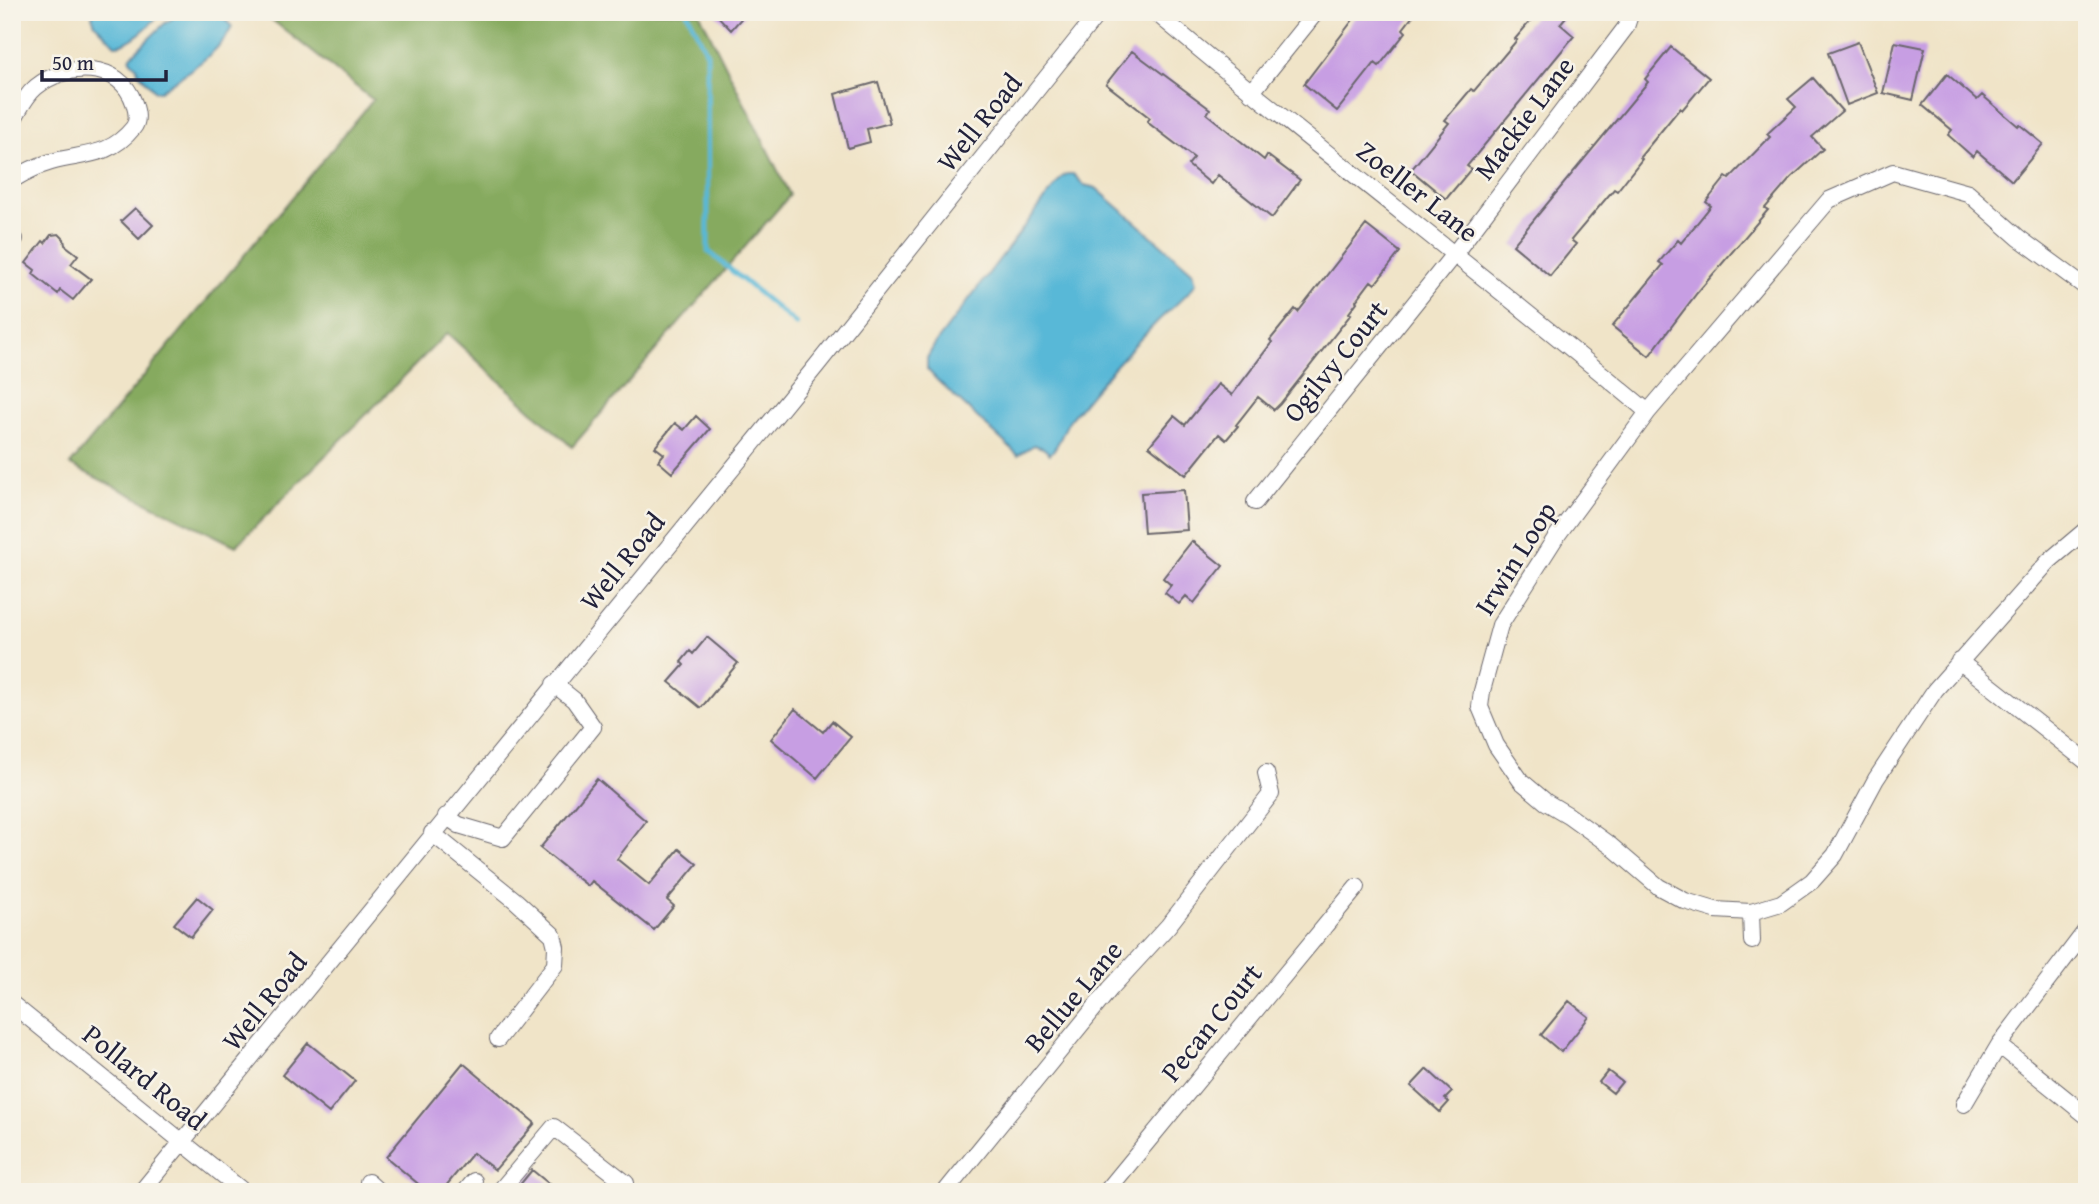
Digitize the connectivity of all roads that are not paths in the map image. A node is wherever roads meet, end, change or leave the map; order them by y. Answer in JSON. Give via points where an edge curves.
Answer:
{"nodes":[{"id":1,"x":1100,"y":12,"type":"edge"},
{"id":2,"x":1155,"y":12,"type":"edge"},
{"id":3,"x":1316,"y":12,"type":"edge"},
{"id":4,"x":1631,"y":12,"type":"edge"},
{"id":5,"x":1251,"y":93,"type":"junction"},
{"id":6,"x":12,"y":122,"type":"edge"},
{"id":7,"x":12,"y":180,"type":"edge"},
{"id":8,"x":1455,"y":253,"type":"junction"},
{"id":9,"x":2087,"y":288,"type":"edge"},
{"id":10,"x":1648,"y":412,"type":"junction"},
{"id":11,"x":1255,"y":502,"type":"dead end"},
{"id":12,"x":2087,"y":529,"type":"edge"},
{"id":13,"x":1959,"y":661,"type":"junction"},
{"id":14,"x":554,"y":684,"type":"junction"},
{"id":15,"x":2087,"y":762,"type":"edge"},
{"id":16,"x":1266,"y":773,"type":"dead end"},
{"id":17,"x":446,"y":816,"type":"junction"},
{"id":18,"x":432,"y":833,"type":"junction"},
{"id":19,"x":1357,"y":887,"type":"dead end"},
{"id":20,"x":1751,"y":912,"type":"junction"},
{"id":21,"x":2087,"y":929,"type":"edge"},
{"id":22,"x":1752,"y":941,"type":"dead end"},
{"id":23,"x":12,"y":1004,"type":"edge"},
{"id":24,"x":498,"y":1039,"type":"dead end"},
{"id":25,"x":1999,"y":1045,"type":"junction"},
{"id":26,"x":1964,"y":1104,"type":"dead end"},
{"id":27,"x":2087,"y":1116,"type":"edge"},
{"id":28,"x":183,"y":1143,"type":"junction"},
{"id":29,"x":626,"y":1183,"type":"dead end"},
{"id":30,"x":141,"y":1192,"type":"edge"},
{"id":31,"x":244,"y":1192,"type":"edge"},
{"id":32,"x":499,"y":1192,"type":"edge"},
{"id":33,"x":945,"y":1192,"type":"edge"},
{"id":34,"x":1106,"y":1192,"type":"edge"}],
"edges":[{"from":1,"to":14,"type":"street","name":"Well Road"},
{"from":2,"to":5,"type":"street","name":"Zoeller Lane"},
{"from":3,"to":5,"type":"street"},
{"from":4,"to":8,"type":"street","name":"Mackie Lane","via":[[1626,27]]},
{"from":5,"to":8,"type":"street","name":"Zoeller Lane"},
{"from":6,"to":7,"type":"street","via":[[36,86],[74,70],[112,74],[124,84],[138,115],[135,127],[95,155],[32,168]]},
{"from":8,"to":10,"type":"street","name":"Zoeller Lane"},
{"from":8,"to":11,"type":"street","name":"Ogilvy Court"},
{"from":9,"to":10,"type":"street","name":"Irwin Loop","via":[[2018,238],[1968,193],[1893,172],[1829,200]]},
{"from":10,"to":20,"type":"street","name":"Irwin Loop","via":[[1564,526],[1500,625],[1480,707],[1496,745],[1521,781],[1546,802],[1659,887],[1685,901],[1715,911]]},
{"from":12,"to":13,"type":"street","name":"Irwin Loop","via":[[2049,561]]},
{"from":13,"to":15,"type":"street"},
{"from":13,"to":20,"type":"street","name":"Irwin Loop","via":[[1876,779],[1835,855],[1812,881],[1781,903]]},
{"from":14,"to":17,"type":"street","name":"Well Road"},
{"from":14,"to":17,"type":"street","via":[[574,700],[593,727],[503,838],[459,825]]},
{"from":16,"to":33,"type":"street","name":"Bellue Lane","via":[[1271,794],[1168,926],[1110,989]]},
{"from":17,"to":18,"type":"street","name":"Well Road"},
{"from":18,"to":24,"type":"street","via":[[553,935],[555,965]]},
{"from":18,"to":28,"type":"street","name":"Well Road"},
{"from":19,"to":34,"type":"street","name":"Pecan Court"},
{"from":20,"to":22,"type":"street"},
{"from":21,"to":25,"type":"street"},
{"from":23,"to":28,"type":"street","name":"Pollard Road"},
{"from":25,"to":26,"type":"street"},
{"from":25,"to":27,"type":"street"},
{"from":28,"to":30,"type":"street","name":"Well Road"},
{"from":28,"to":31,"type":"street","name":"Pollard Road"},
{"from":29,"to":32,"type":"street","via":[[554,1127]]}]}
